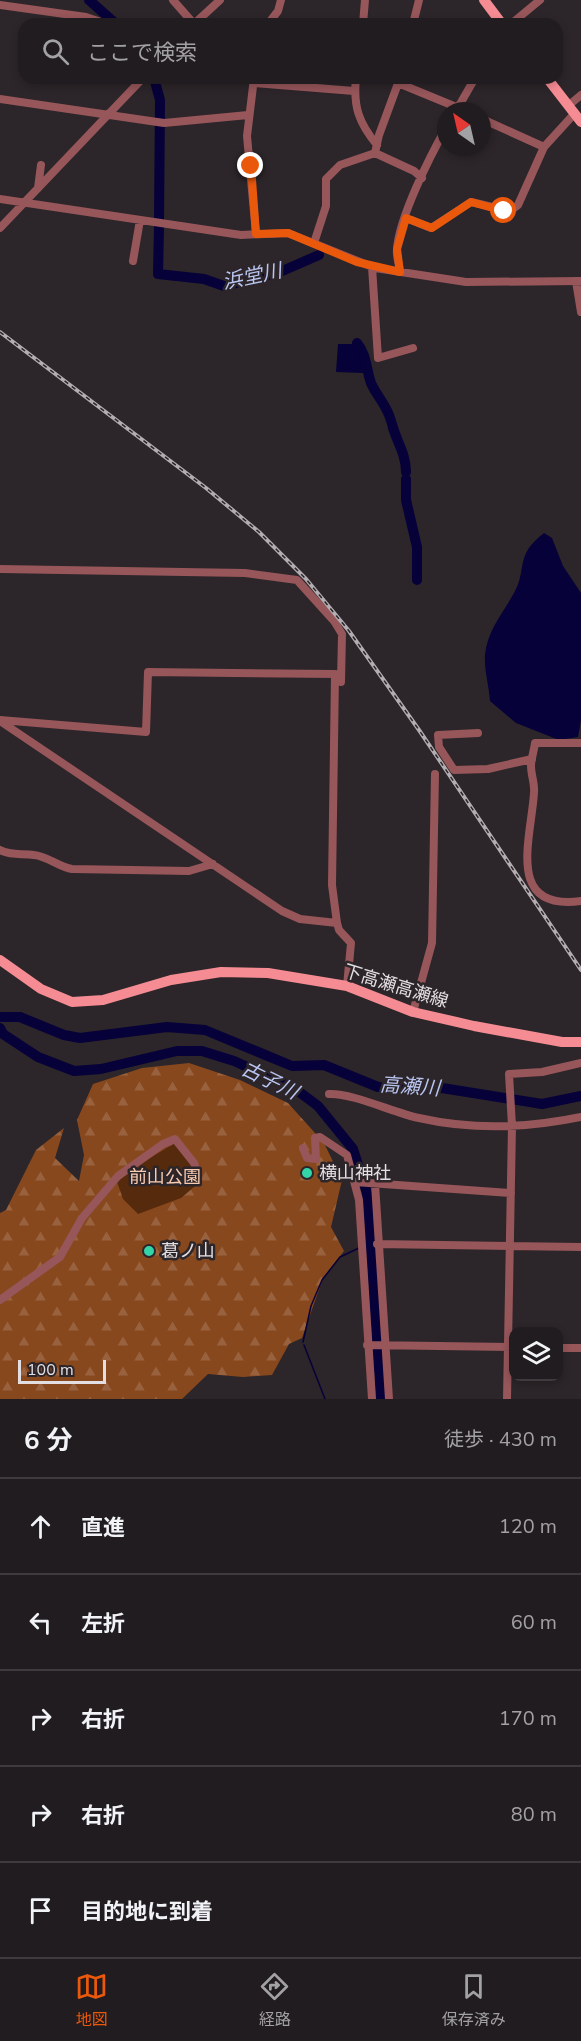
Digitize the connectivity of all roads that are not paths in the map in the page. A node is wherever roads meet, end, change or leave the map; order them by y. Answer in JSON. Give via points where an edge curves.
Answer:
{"nodes":[{"id":1,"x":173,"y":0,"type":"edge"},
{"id":2,"x":220,"y":0,"type":"edge"},
{"id":3,"x":281,"y":0,"type":"edge"},
{"id":4,"x":365,"y":0,"type":"edge"},
{"id":5,"x":419,"y":0,"type":"edge"},
{"id":6,"x":484,"y":0,"type":"edge"},
{"id":7,"x":540,"y":0,"type":"edge"},
{"id":8,"x":0,"y":5,"type":"edge"},
{"id":9,"x":89,"y":18,"type":"edge"},
{"id":10,"x":189,"y":18,"type":"edge"},
{"id":11,"x":200,"y":18,"type":"edge"},
{"id":12,"x":273,"y":18,"type":"edge"},
{"id":13,"x":364,"y":18,"type":"edge"},
{"id":14,"x":414,"y":18,"type":"edge"},
{"id":15,"x":498,"y":18,"type":"edge"},
{"id":16,"x":518,"y":18,"type":"edge"},
{"id":17,"x":137,"y":84,"type":"edge"},
{"id":18,"x":253,"y":84,"type":"edge"},
{"id":19,"x":281,"y":84,"type":"edge"},
{"id":20,"x":355,"y":84,"type":"edge"},
{"id":21,"x":398,"y":84,"type":"edge"},
{"id":22,"x":405,"y":84,"type":"edge"},
{"id":23,"x":472,"y":84,"type":"edge"},
{"id":24,"x":552,"y":84,"type":"edge"},
{"id":25,"x":354,"y":92,"type":"junction"},
{"id":26,"x":581,"y":95,"type":"edge"},
{"id":27,"x":0,"y":99,"type":"edge"},
{"id":28,"x":443,"y":102,"type":"edge"},
{"id":29,"x":464,"y":102,"type":"edge"},
{"id":30,"x":575,"y":113,"type":"edge"},
{"id":31,"x":248,"y":114,"type":"junction"},
{"id":32,"x":108,"y":115,"type":"junction"},
{"id":33,"x":491,"y":123,"type":"edge"},
{"id":34,"x":437,"y":147,"type":"edge"},
{"id":35,"x":544,"y":147,"type":"junction"},
{"id":36,"x":376,"y":149,"type":"junction"},
{"id":37,"x":41,"y":165,"type":"dead end"},
{"id":38,"x":422,"y":178,"type":"junction"},
{"id":39,"x":38,"y":189,"type":"junction"},
{"id":40,"x":0,"y":199,"type":"edge"},
{"id":41,"x":24,"y":202,"type":"junction"},
{"id":42,"x":406,"y":218,"type":"junction"},
{"id":43,"x":140,"y":220,"type":"junction"},
{"id":44,"x":0,"y":228,"type":"edge"},
{"id":45,"x":256,"y":234,"type":"junction"},
{"id":46,"x":314,"y":243,"type":"junction"},
{"id":47,"x":134,"y":261,"type":"dead end"},
{"id":48,"x":372,"y":267,"type":"junction"},
{"id":49,"x":400,"y":272,"type":"junction"},
{"id":50,"x":578,"y":281,"type":"edge"},
{"id":51,"x":581,"y":312,"type":"edge"},
{"id":52,"x":413,"y":348,"type":"dead end"},
{"id":53,"x":0,"y":569,"type":"edge"},
{"id":54,"x":341,"y":682,"type":"dead end"},
{"id":55,"x":0,"y":721,"type":"edge"},
{"id":56,"x":478,"y":733,"type":"dead end"},
{"id":57,"x":581,"y":743,"type":"edge"},
{"id":58,"x":532,"y":759,"type":"junction"},
{"id":59,"x":435,"y":774,"type":"dead end"},
{"id":60,"x":0,"y":850,"type":"edge"},
{"id":61,"x":213,"y":864,"type":"junction"},
{"id":62,"x":581,"y":901,"type":"edge"},
{"id":63,"x":337,"y":922,"type":"junction"},
{"id":64,"x":0,"y":960,"type":"edge"},
{"id":65,"x":347,"y":986,"type":"junction"},
{"id":66,"x":413,"y":1012,"type":"junction"},
{"id":67,"x":581,"y":1044,"type":"edge"},
{"id":68,"x":581,"y":1063,"type":"edge"},
{"id":69,"x":329,"y":1094,"type":"dead end"},
{"id":70,"x":581,"y":1117,"type":"edge"},
{"id":71,"x":512,"y":1124,"type":"junction"},
{"id":72,"x":303,"y":1148,"type":"dead end"},
{"id":73,"x":196,"y":1172,"type":"dead end"},
{"id":74,"x":355,"y":1182,"type":"junction"},
{"id":75,"x":374,"y":1184,"type":"junction"},
{"id":76,"x":511,"y":1193,"type":"junction"},
{"id":77,"x":377,"y":1244,"type":"junction"},
{"id":78,"x":509,"y":1247,"type":"junction"},
{"id":79,"x":581,"y":1247,"type":"edge"},
{"id":80,"x":0,"y":1300,"type":"edge"},
{"id":81,"x":511,"y":1327,"type":"edge"},
{"id":82,"x":367,"y":1345,"type":"junction"},
{"id":83,"x":384,"y":1345,"type":"junction"},
{"id":84,"x":509,"y":1347,"type":"edge"},
{"id":85,"x":563,"y":1348,"type":"edge"},
{"id":86,"x":581,"y":1348,"type":"edge"},
{"id":87,"x":509,"y":1373,"type":"edge"},
{"id":88,"x":372,"y":1399,"type":"edge"},
{"id":89,"x":389,"y":1399,"type":"edge"},
{"id":90,"x":507,"y":1399,"type":"edge"}],
"edges":[{"from":1,"to":10,"type":"street"},
{"from":2,"to":11,"type":"street"},
{"from":3,"to":12,"type":"street"},
{"from":4,"to":13,"type":"street"},
{"from":5,"to":14,"type":"street"},
{"from":6,"to":15,"type":"main road"},
{"from":7,"to":16,"type":"street"},
{"from":8,"to":9,"type":"street"},
{"from":17,"to":32,"type":"street"},
{"from":18,"to":31,"type":"street"},
{"from":19,"to":25,"type":"street"},
{"from":20,"to":25,"type":"street"},
{"from":21,"to":36,"type":"street"},
{"from":22,"to":28,"type":"street"},
{"from":23,"to":29,"type":"street"},
{"from":24,"to":30,"type":"main road"},
{"from":25,"to":36,"type":"street","via":[[358,118]]},
{"from":26,"to":30,"type":"street"},
{"from":27,"to":32,"type":"street"},
{"from":30,"to":35,"type":"street"},
{"from":31,"to":32,"type":"street","via":[[161,123]]},
{"from":31,"to":45,"type":"street"},
{"from":32,"to":39,"type":"street"},
{"from":33,"to":35,"type":"street"},
{"from":34,"to":38,"type":"street"},
{"from":35,"to":42,"type":"street","via":[[518,205],[510,211],[471,202],[432,228]]},
{"from":36,"to":38,"type":"street"},
{"from":36,"to":46,"type":"street","via":[[340,165],[326,179],[326,206]]},
{"from":37,"to":39,"type":"street"},
{"from":38,"to":42,"type":"street"},
{"from":39,"to":41,"type":"street"},
{"from":40,"to":41,"type":"street"},
{"from":41,"to":43,"type":"street"},
{"from":41,"to":44,"type":"street"},
{"from":42,"to":49,"type":"street","via":[[397,249]]},
{"from":43,"to":45,"type":"street"},
{"from":43,"to":47,"type":"street"},
{"from":45,"to":46,"type":"street","via":[[288,233]]},
{"from":46,"to":48,"type":"street"},
{"from":48,"to":49,"type":"street"},
{"from":48,"to":52,"type":"street","via":[[378,358]]},
{"from":49,"to":50,"type":"street","via":[[466,282]]},
{"from":50,"to":51,"type":"street"},
{"from":53,"to":54,"type":"street","via":[[245,573],[297,580],[342,634]]},
{"from":55,"to":61,"type":"street"},
{"from":55,"to":63,"type":"street","via":[[146,732],[148,672],[335,674],[332,885]]},
{"from":56,"to":58,"type":"street","via":[[438,735],[439,747],[454,770],[488,769]]},
{"from":57,"to":58,"type":"street","via":[[535,743]]},
{"from":58,"to":62,"type":"street","via":[[535,792],[528,833],[529,879],[534,890],[546,898]]},
{"from":59,"to":66,"type":"street","via":[[432,943]]},
{"from":60,"to":61,"type":"street","via":[[14,855],[36,855],[72,869],[189,871]]},
{"from":61,"to":63,"type":"street","via":[[282,911],[300,919]]},
{"from":63,"to":65,"type":"street","via":[[351,943]]},
{"from":64,"to":65,"type":"main road","name":"下高瀬高瀬線","via":[[52,995],[78,1002],[103,1000],[171,980],[221,972],[268,973]]},
{"from":65,"to":66,"type":"main road","name":"下高瀬高瀬線"},
{"from":66,"to":67,"type":"main road","name":"下高瀬高瀬線"},
{"from":68,"to":71,"type":"street","via":[[509,1074]]},
{"from":69,"to":71,"type":"street","via":[[419,1118]]},
{"from":70,"to":71,"type":"street"},
{"from":71,"to":76,"type":"street"},
{"from":72,"to":74,"type":"street","via":[[308,1158],[316,1159],[315,1138],[320,1137],[347,1155]]},
{"from":73,"to":80,"type":"street","via":[[194,1163],[175,1139],[163,1144],[110,1185],[76,1227],[60,1257]]},
{"from":74,"to":75,"type":"street"},
{"from":74,"to":82,"type":"street","via":[[362,1217]]},
{"from":75,"to":76,"type":"street"},
{"from":75,"to":77,"type":"street"},
{"from":76,"to":78,"type":"street"},
{"from":77,"to":78,"type":"street"},
{"from":77,"to":83,"type":"street"},
{"from":78,"to":79,"type":"street"},
{"from":78,"to":81,"type":"street"},
{"from":82,"to":83,"type":"street"},
{"from":82,"to":88,"type":"street"},
{"from":83,"to":84,"type":"street"},
{"from":83,"to":89,"type":"street"},
{"from":85,"to":86,"type":"street"},
{"from":87,"to":90,"type":"street"}]}
